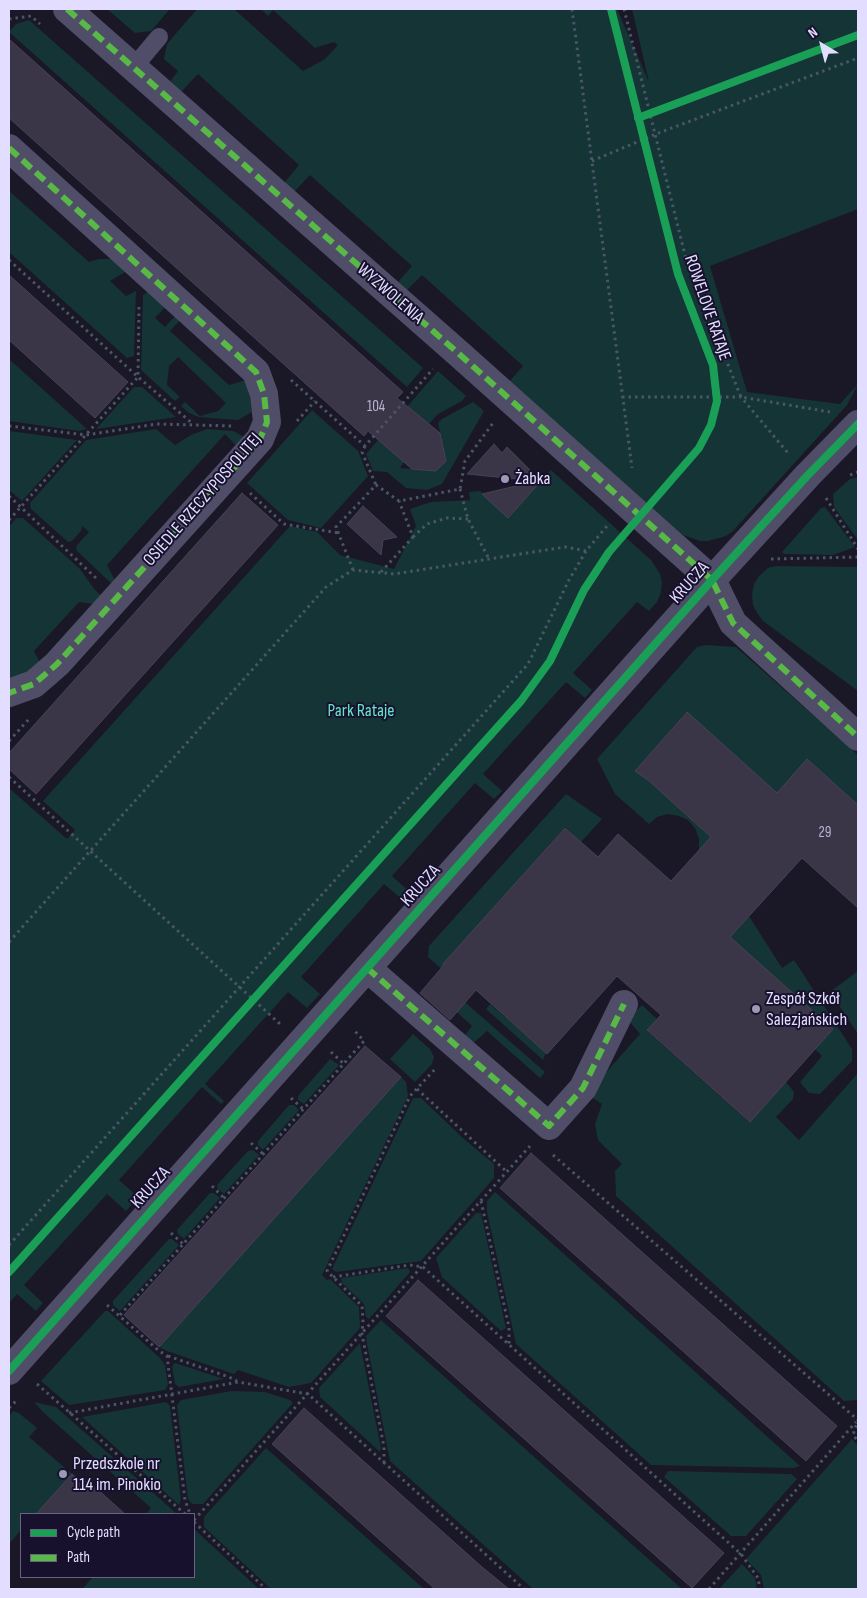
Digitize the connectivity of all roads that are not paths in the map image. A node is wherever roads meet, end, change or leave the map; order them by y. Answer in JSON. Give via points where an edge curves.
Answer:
{"nodes":[{"id":1,"x":67,"y":9,"type":"edge"},
{"id":2,"x":159,"y":38,"type":"dead end"},
{"id":3,"x":133,"y":68,"type":"junction"},
{"id":4,"x":9,"y":148,"type":"edge"},
{"id":5,"x":848,"y":418,"type":"edge"},
{"id":6,"x":712,"y":580,"type":"junction"},
{"id":7,"x":9,"y":694,"type":"edge"},
{"id":8,"x":858,"y":737,"type":"edge"},
{"id":9,"x":367,"y":968,"type":"junction"},
{"id":10,"x":624,"y":1004,"type":"dead end"},
{"id":11,"x":9,"y":1370,"type":"edge"}],
"edges":[{"from":1,"to":3,"type":"street","name":"WYZWOLENIA"},
{"from":2,"to":3,"type":"lane"},
{"from":3,"to":6,"type":"street","name":"WYZWOLENIA"},
{"from":4,"to":7,"type":"street","name":"OSIEDLE RZECZYPOSPOLITEJ","via":[[256,372],[264,394],[267,422],[260,439],[57,664],[34,684]]},
{"from":5,"to":6,"type":"street","name":"KRUCZA","via":[[808,475]]},
{"from":6,"to":8,"type":"street","via":[[733,623]]},
{"from":6,"to":9,"type":"street","name":"KRUCZA"},
{"from":9,"to":10,"type":"street","via":[[442,1033],[542,1133],[583,1088]]},
{"from":9,"to":11,"type":"street","name":"KRUCZA"}]}
